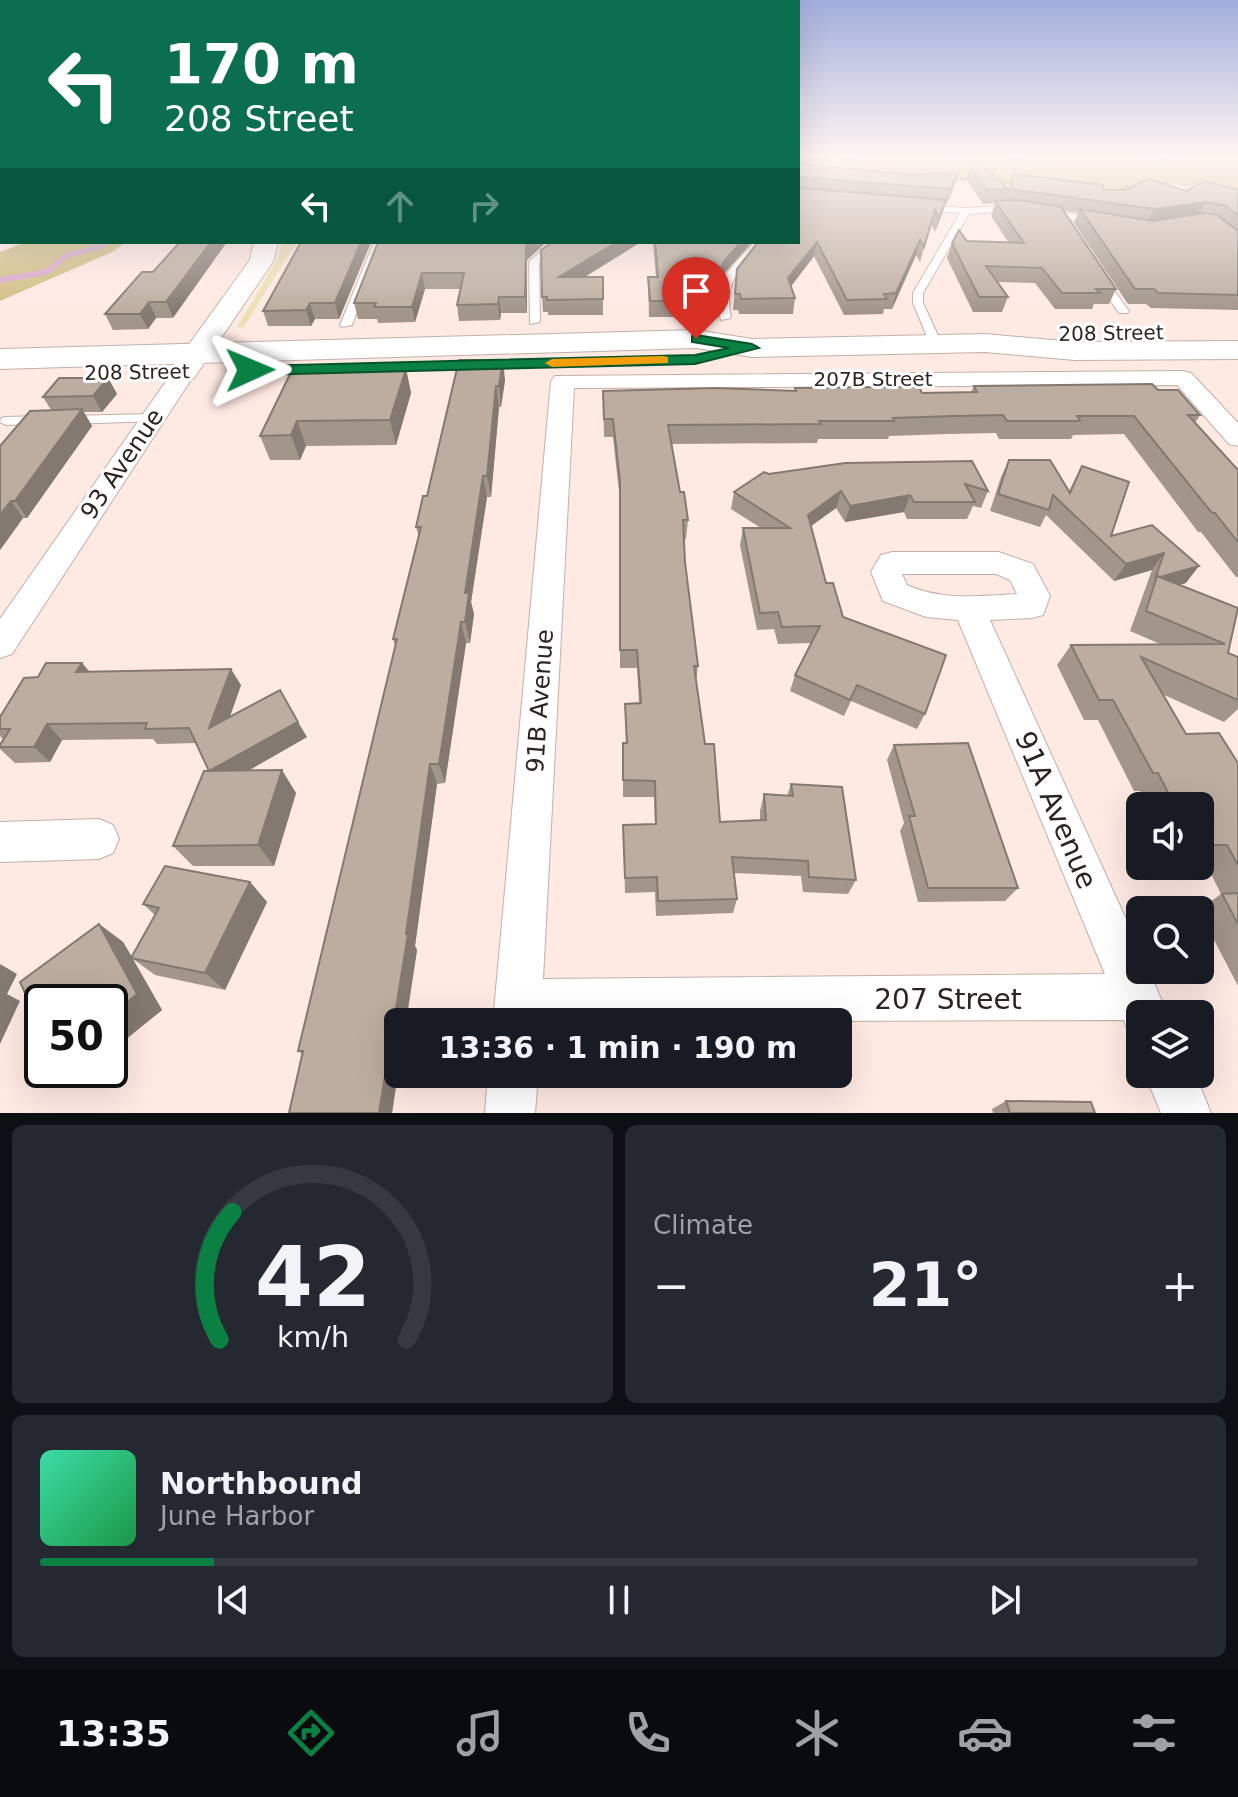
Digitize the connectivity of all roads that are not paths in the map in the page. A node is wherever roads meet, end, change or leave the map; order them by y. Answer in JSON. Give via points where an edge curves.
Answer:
{"nodes":[{"id":1,"x":935,"y":209,"type":"edge"},
{"id":2,"x":998,"y":209,"type":"edge"},
{"id":3,"x":1018,"y":209,"type":"edge"},
{"id":4,"x":966,"y":211,"type":"junction"},
{"id":5,"x":1060,"y":215,"type":"junction"},
{"id":6,"x":1103,"y":222,"type":"edge"},
{"id":7,"x":1067,"y":227,"type":"edge"},
{"id":8,"x":266,"y":244,"type":"edge"},
{"id":9,"x":378,"y":244,"type":"edge"},
{"id":10,"x":563,"y":244,"type":"edge"},
{"id":11,"x":758,"y":244,"type":"edge"},
{"id":12,"x":1097,"y":274,"type":"edge"},
{"id":13,"x":1123,"y":311,"type":"dead end"},
{"id":14,"x":725,"y":318,"type":"dead end"},
{"id":15,"x":534,"y":322,"type":"dead end"},
{"id":16,"x":346,"y":325,"type":"dead end"},
{"id":17,"x":1238,"y":332,"type":"edge"},
{"id":18,"x":985,"y":343,"type":"junction"},
{"id":19,"x":936,"y":344,"type":"junction"},
{"id":20,"x":1238,"y":350,"type":"edge"},
{"id":21,"x":0,"y":359,"type":"edge"},
{"id":22,"x":190,"y":362,"type":"junction"},
{"id":23,"x":0,"y":375,"type":"edge"},
{"id":24,"x":563,"y":381,"type":"joint"},
{"id":25,"x":153,"y":418,"type":"junction"},
{"id":26,"x":6,"y":421,"type":"dead end"},
{"id":27,"x":1238,"y":438,"type":"edge"},
{"id":28,"x":968,"y":607,"type":"dead end"},
{"id":29,"x":0,"y":645,"type":"edge"},
{"id":30,"x":99,"y":839,"type":"dead end"},
{"id":31,"x":0,"y":842,"type":"edge"},
{"id":32,"x":1138,"y":1000,"type":"edge"},
{"id":33,"x":1126,"y":1006,"type":"edge"},
{"id":34,"x":518,"y":1008,"type":"edge"},
{"id":35,"x":852,"y":1009,"type":"edge"},
{"id":36,"x":512,"y":1088,"type":"edge"},
{"id":37,"x":1176,"y":1088,"type":"edge"},
{"id":38,"x":510,"y":1113,"type":"edge"},
{"id":39,"x":1186,"y":1113,"type":"edge"}],
"edges":[{"from":1,"to":4,"type":"lane"},
{"from":2,"to":4,"type":"lane"},
{"from":3,"to":5,"type":"lane"},
{"from":4,"to":19,"type":"lane","via":[[918,293]]},
{"from":5,"to":6,"type":"lane"},
{"from":5,"to":7,"type":"lane"},
{"from":8,"to":22,"type":"street","name":"93 Avenue","via":[[262,260]]},
{"from":9,"to":16,"type":"lane"},
{"from":10,"to":15,"type":"lane","via":[[534,262]]},
{"from":11,"to":14,"type":"lane","via":[[724,280]]},
{"from":12,"to":13,"type":"lane"},
{"from":17,"to":18,"type":"main road","name":"208 Street","via":[[1065,332]]},
{"from":18,"to":19,"type":"main road","name":"208 Street"},
{"from":18,"to":20,"type":"main road","name":"208 Street","via":[[1075,351]]},
{"from":19,"to":22,"type":"main road","name":"208 Street","via":[[752,348],[695,360]]},
{"from":21,"to":22,"type":"main road","name":"208 Street"},
{"from":22,"to":23,"type":"main road","name":"208 Street"},
{"from":22,"to":25,"type":"street","name":"93 Avenue"},
{"from":24,"to":27,"type":"street","name":"207B Street","via":[[1183,378]]},
{"from":24,"to":34,"type":"street","name":"91B Avenue"},
{"from":25,"to":26,"type":"lane"},
{"from":25,"to":29,"type":"street","name":"93 Avenue"},
{"from":28,"to":32,"type":"street","name":"91A Avenue"},
{"from":30,"to":31,"type":"street"},
{"from":33,"to":35,"type":"street","name":"207 Street"},
{"from":36,"to":38,"type":"street"},
{"from":37,"to":39,"type":"street"}]}
